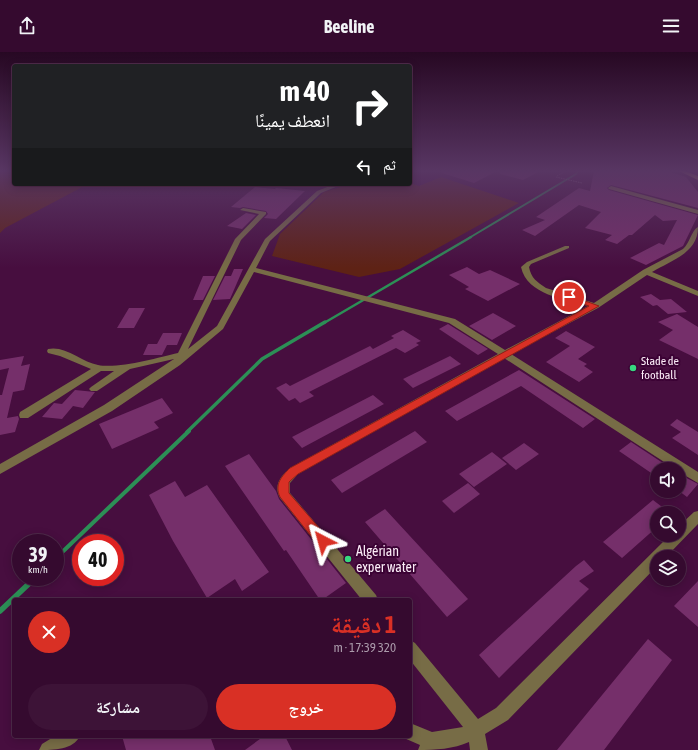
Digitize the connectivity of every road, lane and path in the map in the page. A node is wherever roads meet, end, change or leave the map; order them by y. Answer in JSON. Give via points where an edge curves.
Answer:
{"nodes":[{"id":1,"x":306,"y":204,"type":"edge"},
{"id":2,"x":667,"y":204,"type":"edge"},
{"id":3,"x":243,"y":210,"type":"dead end"},
{"id":4,"x":698,"y":212,"type":"edge"},
{"id":5,"x":698,"y":228,"type":"edge"},
{"id":6,"x":567,"y":247,"type":"dead end"},
{"id":7,"x":252,"y":269,"type":"junction"},
{"id":8,"x":646,"y":272,"type":"junction"},
{"id":9,"x":698,"y":294,"type":"edge"},
{"id":10,"x":595,"y":306,"type":"junction"},
{"id":11,"x":51,"y":351,"type":"dead end"},
{"id":12,"x":503,"y":355,"type":"junction"},
{"id":13,"x":178,"y":359,"type":"junction"},
{"id":14,"x":128,"y":366,"type":"junction"},
{"id":15,"x":98,"y":369,"type":"junction"},
{"id":16,"x":94,"y":389,"type":"dead end"},
{"id":17,"x":24,"y":415,"type":"dead end"},
{"id":18,"x":0,"y":469,"type":"edge"},
{"id":19,"x":698,"y":478,"type":"edge"},
{"id":20,"x":698,"y":516,"type":"edge"},
{"id":21,"x":664,"y":550,"type":"edge"},
{"id":22,"x":650,"y":564,"type":"edge"},
{"id":23,"x":369,"y":598,"type":"edge"},
{"id":24,"x":412,"y":650,"type":"edge"},
{"id":25,"x":476,"y":730,"type":"junction"},
{"id":26,"x":412,"y":733,"type":"edge"},
{"id":27,"x":68,"y":738,"type":"edge"},
{"id":28,"x":430,"y":745,"type":"edge"},
{"id":29,"x":48,"y":750,"type":"edge"},
{"id":30,"x":479,"y":750,"type":"edge"}],
"edges":[{"from":1,"to":7,"type":"street","via":[[267,240]]},
{"from":2,"to":4,"type":"street"},
{"from":3,"to":13,"type":"street","via":[[264,213],[238,239]]},
{"from":5,"to":8,"type":"street","via":[[690,246]]},
{"from":6,"to":10,"type":"street","via":[[529,263],[525,267],[526,273],[531,281],[543,289]]},
{"from":7,"to":12,"type":"street","via":[[452,322]]},
{"from":7,"to":13,"type":"street","via":[[220,326]]},
{"from":8,"to":9,"type":"street"},
{"from":8,"to":10,"type":"street"},
{"from":10,"to":12,"type":"street"},
{"from":11,"to":15,"type":"street","via":[[63,352]]},
{"from":12,"to":19,"type":"street"},
{"from":12,"to":23,"type":"street","via":[[294,471],[284,481],[284,494]]},
{"from":13,"to":14,"type":"street"},
{"from":13,"to":18,"type":"street","via":[[108,408]]},
{"from":14,"to":15,"type":"street"},
{"from":14,"to":16,"type":"street"},
{"from":15,"to":17,"type":"street"},
{"from":20,"to":21,"type":"street"},
{"from":22,"to":25,"type":"street","via":[[502,714]]},
{"from":24,"to":25,"type":"street"},
{"from":25,"to":28,"type":"street","via":[[461,737]]},
{"from":25,"to":30,"type":"street"},
{"from":26,"to":28,"type":"street"},
{"from":27,"to":29,"type":"street"}]}
